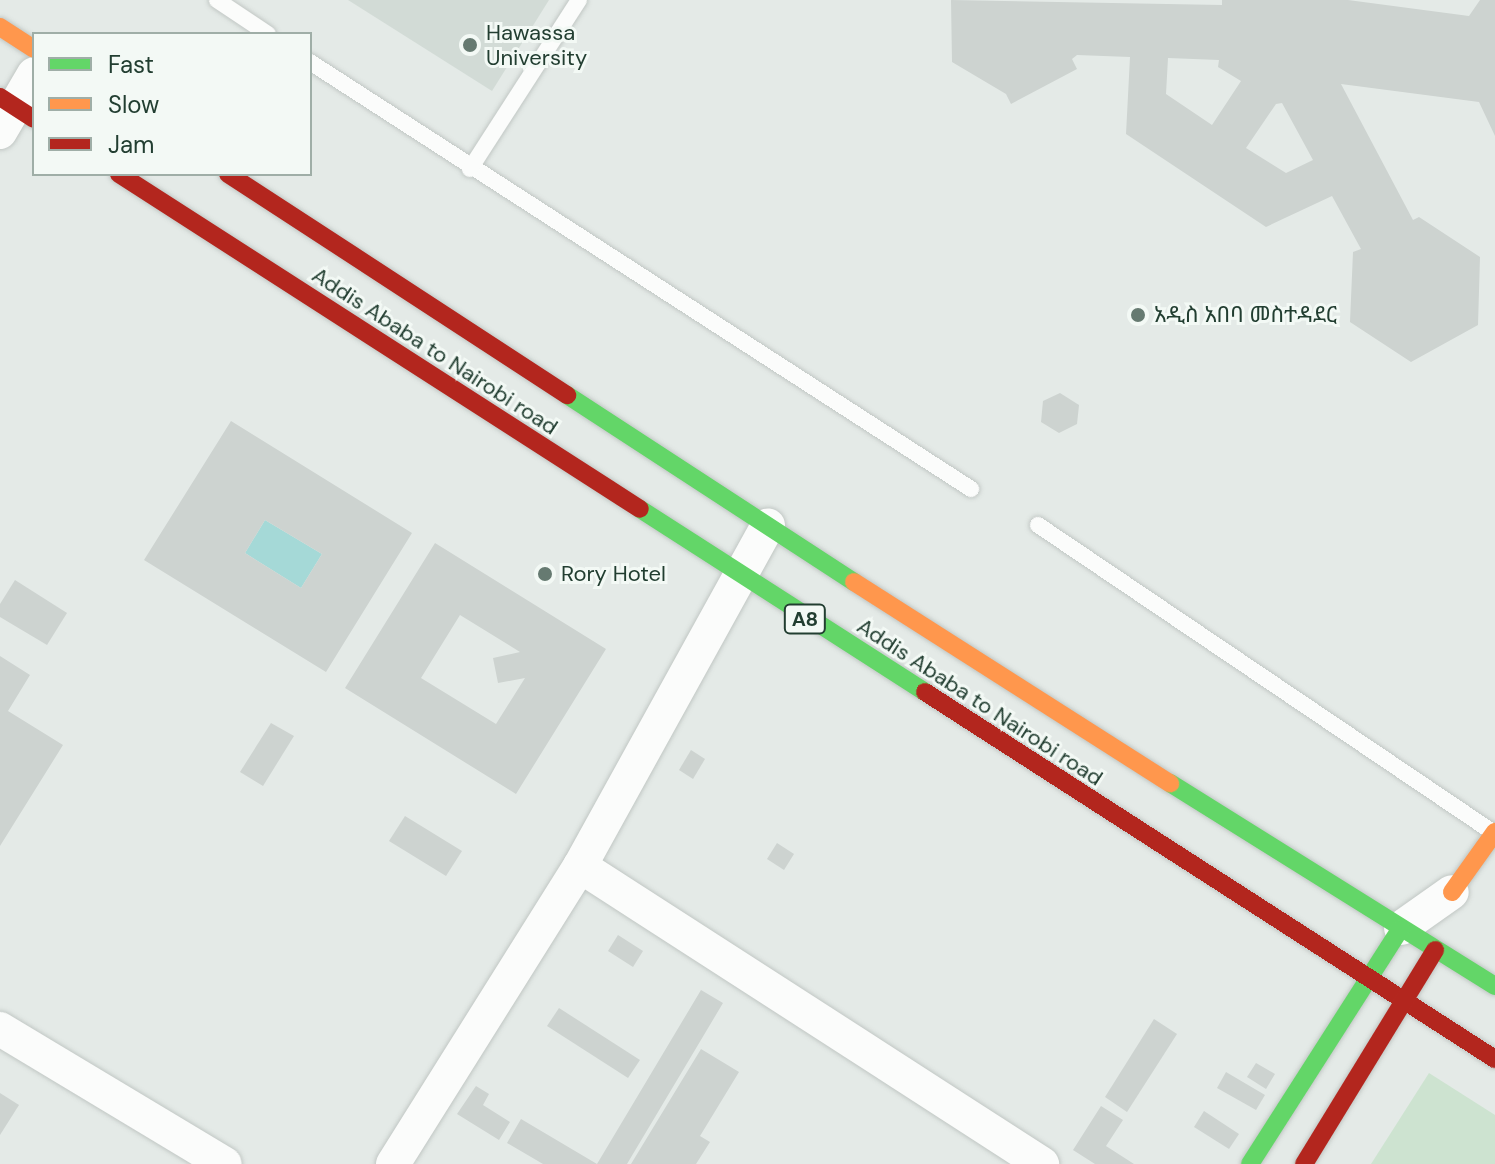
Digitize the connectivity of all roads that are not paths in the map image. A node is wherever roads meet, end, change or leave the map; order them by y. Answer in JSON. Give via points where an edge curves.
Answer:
{"nodes":[{"id":1,"x":217,"y":0,"type":"edge"},
{"id":2,"x":579,"y":0,"type":"edge"},
{"id":3,"x":0,"y":27,"type":"edge"},
{"id":4,"x":265,"y":32,"type":"edge"},
{"id":5,"x":32,"y":48,"type":"edge"},
{"id":6,"x":312,"y":63,"type":"edge"},
{"id":7,"x":32,"y":78,"type":"edge"},
{"id":8,"x":12,"y":114,"type":"edge"},
{"id":9,"x":470,"y":169,"type":"junction"},
{"id":10,"x":122,"y":176,"type":"edge"},
{"id":11,"x":231,"y":176,"type":"edge"},
{"id":12,"x":971,"y":489,"type":"dead end"},
{"id":13,"x":768,"y":525,"type":"junction"},
{"id":14,"x":1038,"y":525,"type":"dead end"},
{"id":15,"x":739,"y":577,"type":"junction"},
{"id":16,"x":1495,"y":833,"type":"edge"},
{"id":17,"x":580,"y":866,"type":"junction"},
{"id":18,"x":1452,"y":892,"type":"junction"},
{"id":19,"x":1401,"y":928,"type":"junction"},
{"id":20,"x":1435,"y":950,"type":"junction"},
{"id":21,"x":1370,"y":979,"type":"junction"},
{"id":22,"x":1495,"y":986,"type":"edge"},
{"id":23,"x":1404,"y":1001,"type":"junction"},
{"id":24,"x":0,"y":1029,"type":"edge"},
{"id":25,"x":1495,"y":1059,"type":"edge"},
{"id":26,"x":225,"y":1164,"type":"edge"},
{"id":27,"x":393,"y":1164,"type":"edge"},
{"id":28,"x":1042,"y":1164,"type":"edge"},
{"id":29,"x":1250,"y":1164,"type":"edge"},
{"id":30,"x":1304,"y":1164,"type":"edge"}],
"edges":[{"from":1,"to":4,"type":"lane"},
{"from":2,"to":9,"type":"lane"},
{"from":3,"to":5,"type":"main road"},
{"from":6,"to":9,"type":"lane"},
{"from":7,"to":8,"type":"street"},
{"from":9,"to":12,"type":"lane"},
{"from":10,"to":15,"type":"main road","name":"Addis Ababa to Nairobi road","number":"A8"},
{"from":11,"to":13,"type":"main road","name":"Addis Ababa to Nairobi road","number":"A8"},
{"from":13,"to":15,"type":"street"},
{"from":13,"to":19,"type":"main road","name":"Addis Ababa to Nairobi road","number":"A8"},
{"from":14,"to":16,"type":"lane"},
{"from":15,"to":17,"type":"street"},
{"from":15,"to":21,"type":"main road","name":"Addis Ababa to Nairobi road","number":"A8"},
{"from":16,"to":18,"type":"main road"},
{"from":17,"to":27,"type":"street"},
{"from":17,"to":28,"type":"street"},
{"from":18,"to":19,"type":"street"},
{"from":18,"to":20,"type":"street"},
{"from":19,"to":20,"type":"main road","name":"Addis Ababa to Nairobi road","number":"A8"},
{"from":19,"to":21,"type":"main road"},
{"from":20,"to":22,"type":"main road","name":"Addis Ababa to Nairobi road","number":"A8"},
{"from":20,"to":23,"type":"main road"},
{"from":21,"to":23,"type":"main road","name":"Addis Ababa to Nairobi road","number":"A8"},
{"from":21,"to":29,"type":"main road"},
{"from":23,"to":25,"type":"main road","name":"Addis Ababa to Nairobi road","number":"A8"},
{"from":23,"to":30,"type":"main road"},
{"from":24,"to":26,"type":"street"}]}
